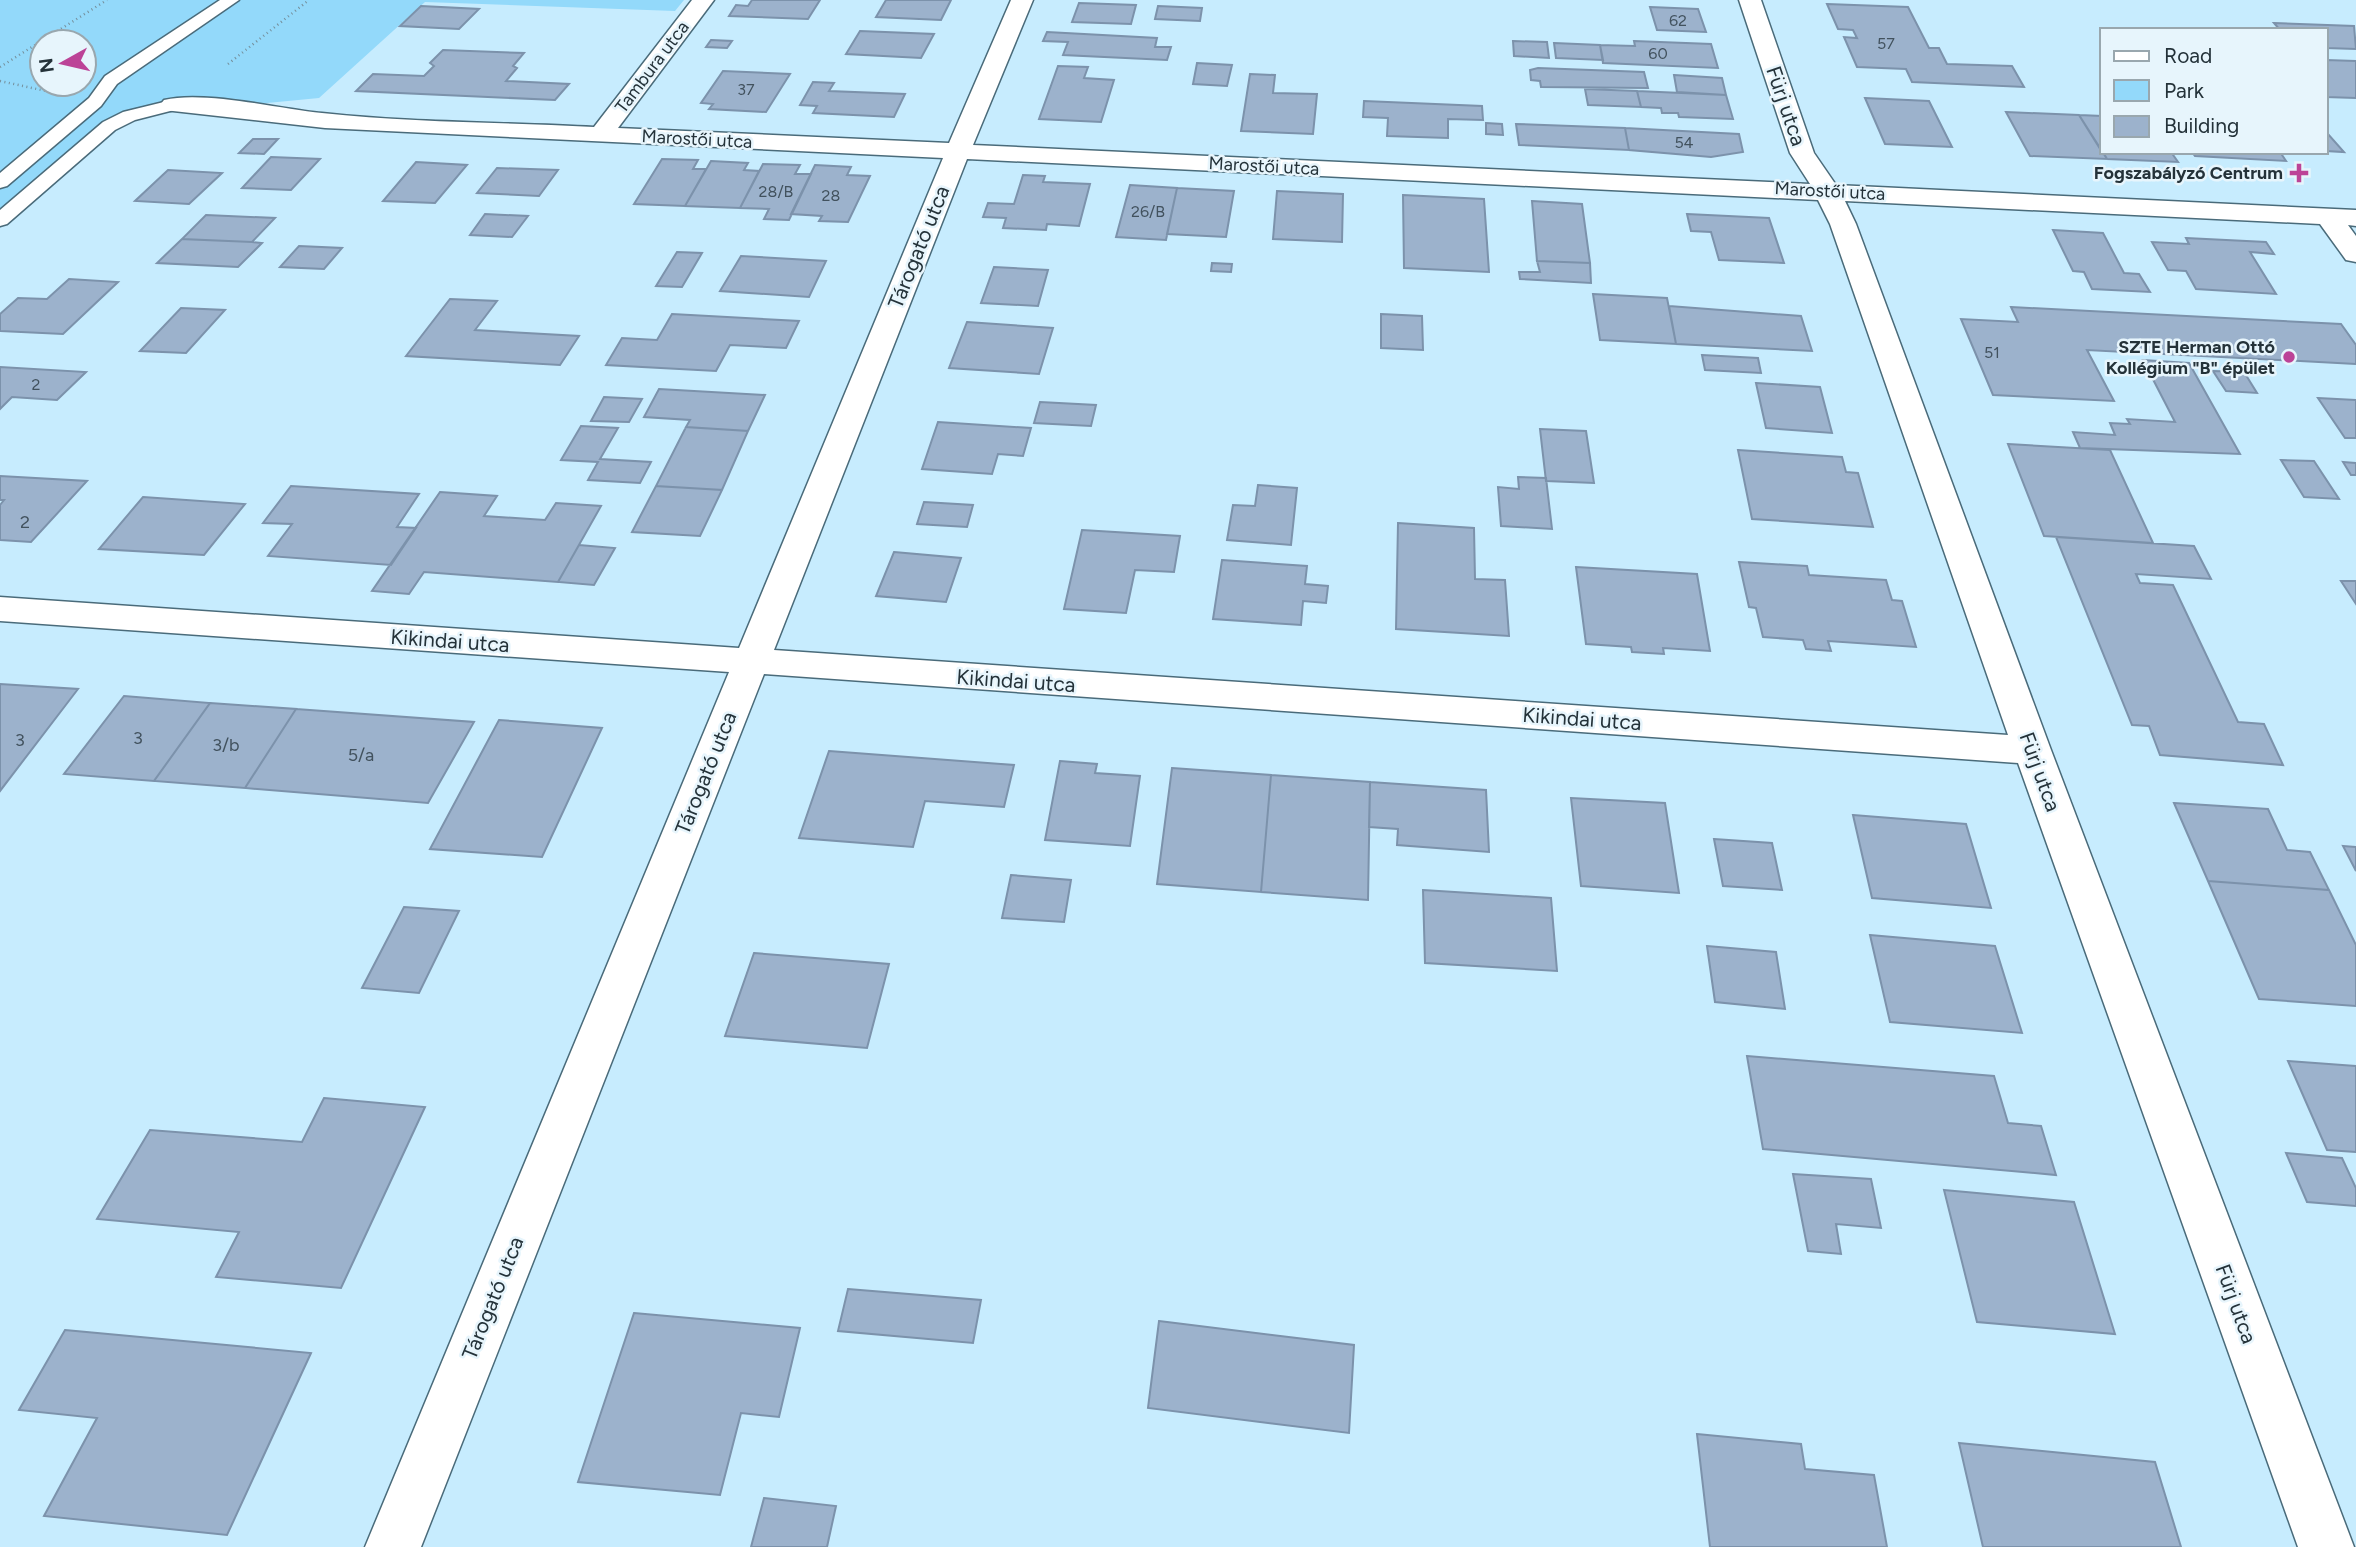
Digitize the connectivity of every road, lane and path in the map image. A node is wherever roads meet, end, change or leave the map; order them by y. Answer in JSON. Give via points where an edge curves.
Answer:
{"nodes":[{"id":1,"x":107,"y":0,"type":"edge"},
{"id":2,"x":232,"y":0,"type":"edge"},
{"id":3,"x":309,"y":0,"type":"edge"},
{"id":4,"x":703,"y":0,"type":"edge"},
{"id":5,"x":1022,"y":0,"type":"edge"},
{"id":6,"x":1750,"y":0,"type":"edge"},
{"id":7,"x":0,"y":67,"type":"edge"},
{"id":8,"x":95,"y":102,"type":"junction"},
{"id":9,"x":172,"y":105,"type":"junction"},
{"id":10,"x":601,"y":134,"type":"junction"},
{"id":11,"x":957,"y":153,"type":"junction"},
{"id":12,"x":0,"y":182,"type":"edge"},
{"id":13,"x":1827,"y":191,"type":"junction"},
{"id":14,"x":2327,"y":216,"type":"junction"},
{"id":15,"x":2356,"y":218,"type":"edge"},
{"id":16,"x":0,"y":220,"type":"edge"},
{"id":17,"x":2356,"y":254,"type":"edge"},
{"id":18,"x":0,"y":609,"type":"edge"},
{"id":19,"x":751,"y":663,"type":"junction"},
{"id":20,"x":2032,"y":750,"type":"junction"},
{"id":21,"x":393,"y":1547,"type":"edge"},
{"id":22,"x":2326,"y":1547,"type":"edge"}],
"edges":[{"from":1,"to":7,"type":"path"},
{"from":2,"to":8,"type":"lane","via":[[111,80]]},
{"from":3,"to":9,"type":"path"},
{"from":4,"to":10,"type":"street","name":"Tambura utca"},
{"from":5,"to":11,"type":"street","name":"Tárogató utca"},
{"from":6,"to":13,"type":"street","name":"Fürj utca","via":[[1802,153]]},
{"from":8,"to":9,"type":"lane"},
{"from":8,"to":12,"type":"lane"},
{"from":9,"to":10,"type":"street","name":"Marostői utca","via":[[325,121]]},
{"from":9,"to":16,"type":"lane","via":[[110,126]]},
{"from":10,"to":11,"type":"street","name":"Marostői utca"},
{"from":11,"to":13,"type":"street","name":"Marostői utca"},
{"from":11,"to":19,"type":"street","name":"Tárogató utca"},
{"from":13,"to":14,"type":"street","name":"Marostői utca"},
{"from":13,"to":20,"type":"street","name":"Fürj utca","via":[[1843,224]]},
{"from":14,"to":15,"type":"street","name":"Marostői utca"},
{"from":14,"to":17,"type":"street"},
{"from":18,"to":19,"type":"street","name":"Kikindai utca"},
{"from":19,"to":20,"type":"street","name":"Kikindai utca"},
{"from":19,"to":21,"type":"street","name":"Tárogató utca"},
{"from":20,"to":22,"type":"street","name":"Fürj utca"}]}
